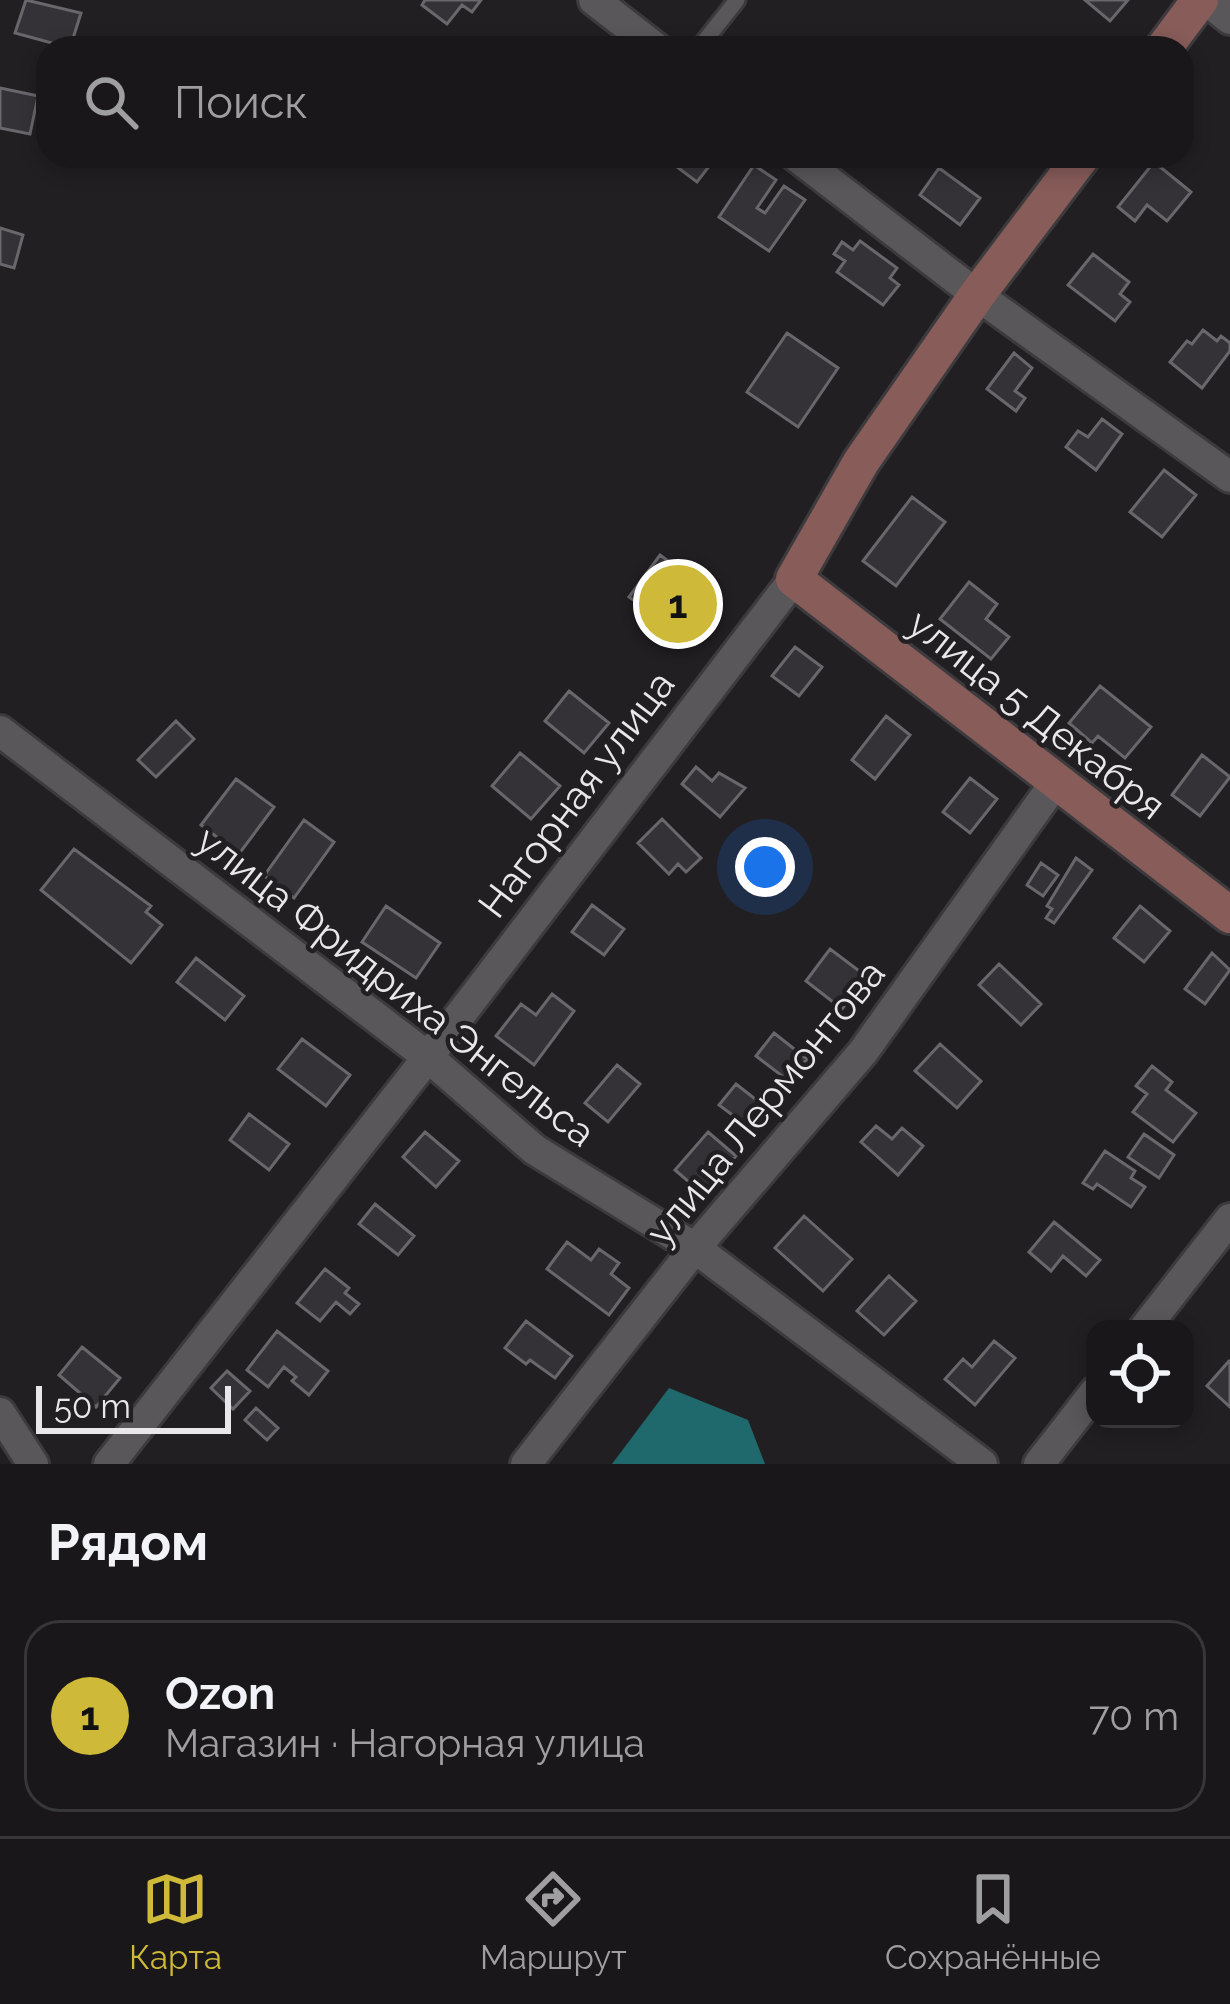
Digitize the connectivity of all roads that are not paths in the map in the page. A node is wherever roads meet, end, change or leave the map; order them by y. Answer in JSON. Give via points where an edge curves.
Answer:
{"nodes":[{"id":1,"x":594,"y":0,"type":"edge"},
{"id":2,"x":737,"y":0,"type":"edge"},
{"id":3,"x":1203,"y":0,"type":"edge"},
{"id":4,"x":1230,"y":19,"type":"edge"},
{"id":5,"x":640,"y":36,"type":"edge"},
{"id":6,"x":708,"y":36,"type":"edge"},
{"id":7,"x":1174,"y":36,"type":"edge"},
{"id":8,"x":812,"y":168,"type":"edge"},
{"id":9,"x":1073,"y":168,"type":"edge"},
{"id":10,"x":977,"y":296,"type":"junction"},
{"id":11,"x":1230,"y":477,"type":"edge"},
{"id":12,"x":794,"y":579,"type":"junction"},
{"id":13,"x":0,"y":731,"type":"edge"},
{"id":14,"x":1055,"y":783,"type":"junction"},
{"id":15,"x":1230,"y":915,"type":"edge"},
{"id":16,"x":428,"y":1057,"type":"junction"},
{"id":17,"x":1230,"y":1219,"type":"edge"},
{"id":18,"x":695,"y":1248,"type":"junction"},
{"id":19,"x":1151,"y":1320,"type":"edge"},
{"id":20,"x":1086,"y":1404,"type":"edge"},
{"id":21,"x":0,"y":1413,"type":"edge"},
{"id":22,"x":33,"y":1464,"type":"edge"},
{"id":23,"x":109,"y":1464,"type":"edge"},
{"id":24,"x":526,"y":1464,"type":"edge"},
{"id":25,"x":982,"y":1464,"type":"edge"},
{"id":26,"x":1039,"y":1464,"type":"edge"}],
"edges":[{"from":1,"to":5,"type":"street"},
{"from":2,"to":6,"type":"lane"},
{"from":3,"to":4,"type":"street"},
{"from":3,"to":7,"type":"street"},
{"from":8,"to":10,"type":"street"},
{"from":9,"to":10,"type":"street","name":"Нагорная улица"},
{"from":10,"to":11,"type":"street"},
{"from":10,"to":12,"type":"street","name":"Нагорная улица","via":[[861,462]]},
{"from":12,"to":14,"type":"street","name":"улица 5 Декабря"},
{"from":12,"to":16,"type":"street","name":"Нагорная улица"},
{"from":13,"to":16,"type":"street","name":"улица Фридриха Энгельса"},
{"from":14,"to":15,"type":"street","name":"улица 5 Декабря"},
{"from":14,"to":18,"type":"street","name":"улица Лермонтова","via":[[863,1052]]},
{"from":16,"to":18,"type":"street","name":"улица Фридриха Энгельса","via":[[535,1150]]},
{"from":16,"to":23,"type":"street","name":"Нагорная улица"},
{"from":17,"to":19,"type":"street"},
{"from":18,"to":24,"type":"street","name":"улица Лермонтова"},
{"from":18,"to":25,"type":"street","name":"улица Фридриха Энгельса"},
{"from":20,"to":26,"type":"street"},
{"from":21,"to":22,"type":"street"}]}
